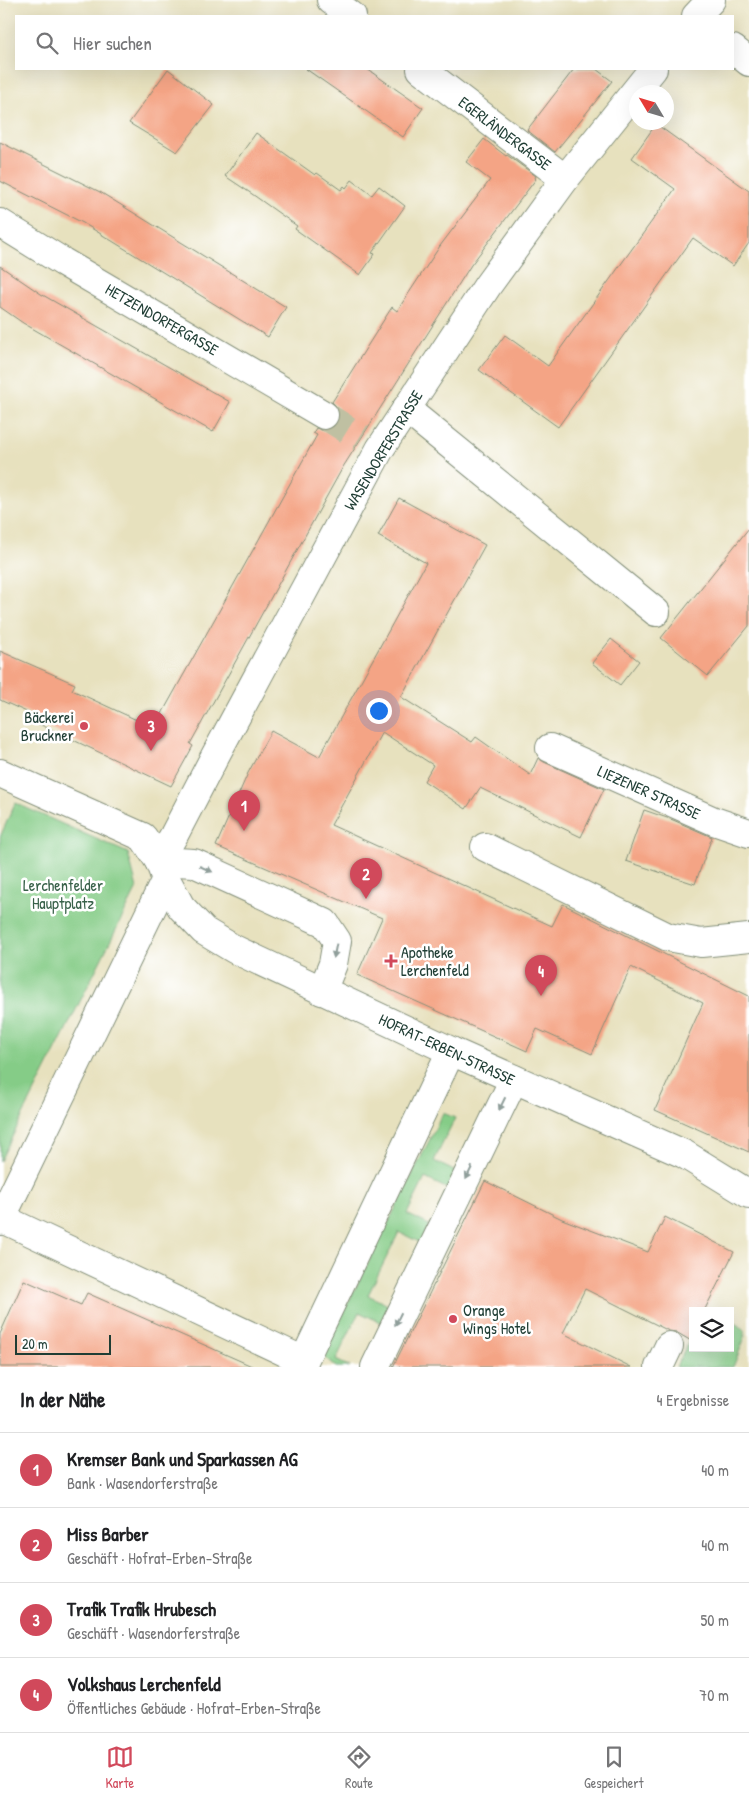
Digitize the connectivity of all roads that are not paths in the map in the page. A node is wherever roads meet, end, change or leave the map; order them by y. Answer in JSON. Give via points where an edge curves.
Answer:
{"nodes":[{"id":1,"x":331,"y":0,"type":"edge"},
{"id":2,"x":711,"y":0,"type":"edge"},
{"id":3,"x":351,"y":15,"type":"edge"},
{"id":4,"x":697,"y":15,"type":"edge"},
{"id":5,"x":734,"y":50,"type":"edge"},
{"id":6,"x":749,"y":62,"type":"edge"},
{"id":7,"x":422,"y":70,"type":"edge"},
{"id":8,"x":652,"y":70,"type":"edge"},
{"id":9,"x":565,"y":179,"type":"junction"},
{"id":10,"x":0,"y":223,"type":"edge"},
{"id":11,"x":406,"y":410,"type":"junction"},
{"id":12,"x":324,"y":415,"type":"tunnel mouth"},
{"id":13,"x":656,"y":612,"type":"dead end"},
{"id":14,"x":550,"y":748,"type":"dead end"},
{"id":15,"x":0,"y":774,"type":"edge"},
{"id":16,"x":749,"y":833,"type":"edge"},
{"id":17,"x":485,"y":847,"type":"dead end"},
{"id":18,"x":162,"y":870,"type":"junction"},
{"id":19,"x":749,"y":938,"type":"edge"},
{"id":20,"x":322,"y":991,"type":"junction"},
{"id":21,"x":452,"y":1051,"type":"junction"},
{"id":22,"x":514,"y":1079,"type":"junction"},
{"id":23,"x":749,"y":1194,"type":"edge"},
{"id":24,"x":1,"y":1219,"type":"edge"},
{"id":25,"x":303,"y":1364,"type":"edge"},
{"id":26,"x":375,"y":1367,"type":"edge"}],
"edges":[{"from":1,"to":3,"type":"street"},
{"from":2,"to":4,"type":"street"},
{"from":5,"to":6,"type":"street"},
{"from":7,"to":9,"type":"street","name":"EGERLÄNDERGASSE"},
{"from":8,"to":9,"type":"street","name":"WASENDORFERSTRASSE"},
{"from":9,"to":11,"type":"street","name":"WASENDORFERSTRASSE","via":[[488,285]]},
{"from":10,"to":12,"type":"street","name":"HETZENDORFERGASSE"},
{"from":11,"to":13,"type":"street"},
{"from":11,"to":18,"type":"street","name":"WASENDORFERSTRASSE","via":[[371,443],[174,835]]},
{"from":14,"to":16,"type":"street","name":"LIEZENER STRASSE","via":[[714,821]]},
{"from":15,"to":18,"type":"street","name":"HOFRAT-ERBEN-STRASSE","via":[[143,837]]},
{"from":17,"to":19,"type":"street","via":[[668,937],[701,943]]},
{"from":18,"to":20,"type":"street","name":"HOFRAT-ERBEN-STRASSE","via":[[181,907],[204,931]]},
{"from":18,"to":20,"type":"street","one_way":true,"via":[[194,863],[325,922],[337,941],[333,964]]},
{"from":18,"to":24,"type":"street"},
{"from":20,"to":21,"type":"street","name":"HOFRAT-ERBEN-STRASSE"},
{"from":21,"to":22,"type":"street","name":"HOFRAT-ERBEN-STRASSE"},
{"from":21,"to":25,"type":"street"},
{"from":22,"to":23,"type":"street","name":"HOFRAT-ERBEN-STRASSE","via":[[684,1154]]},
{"from":22,"to":26,"type":"street","one_way":true},
{"from":24,"to":25,"type":"street"}]}
